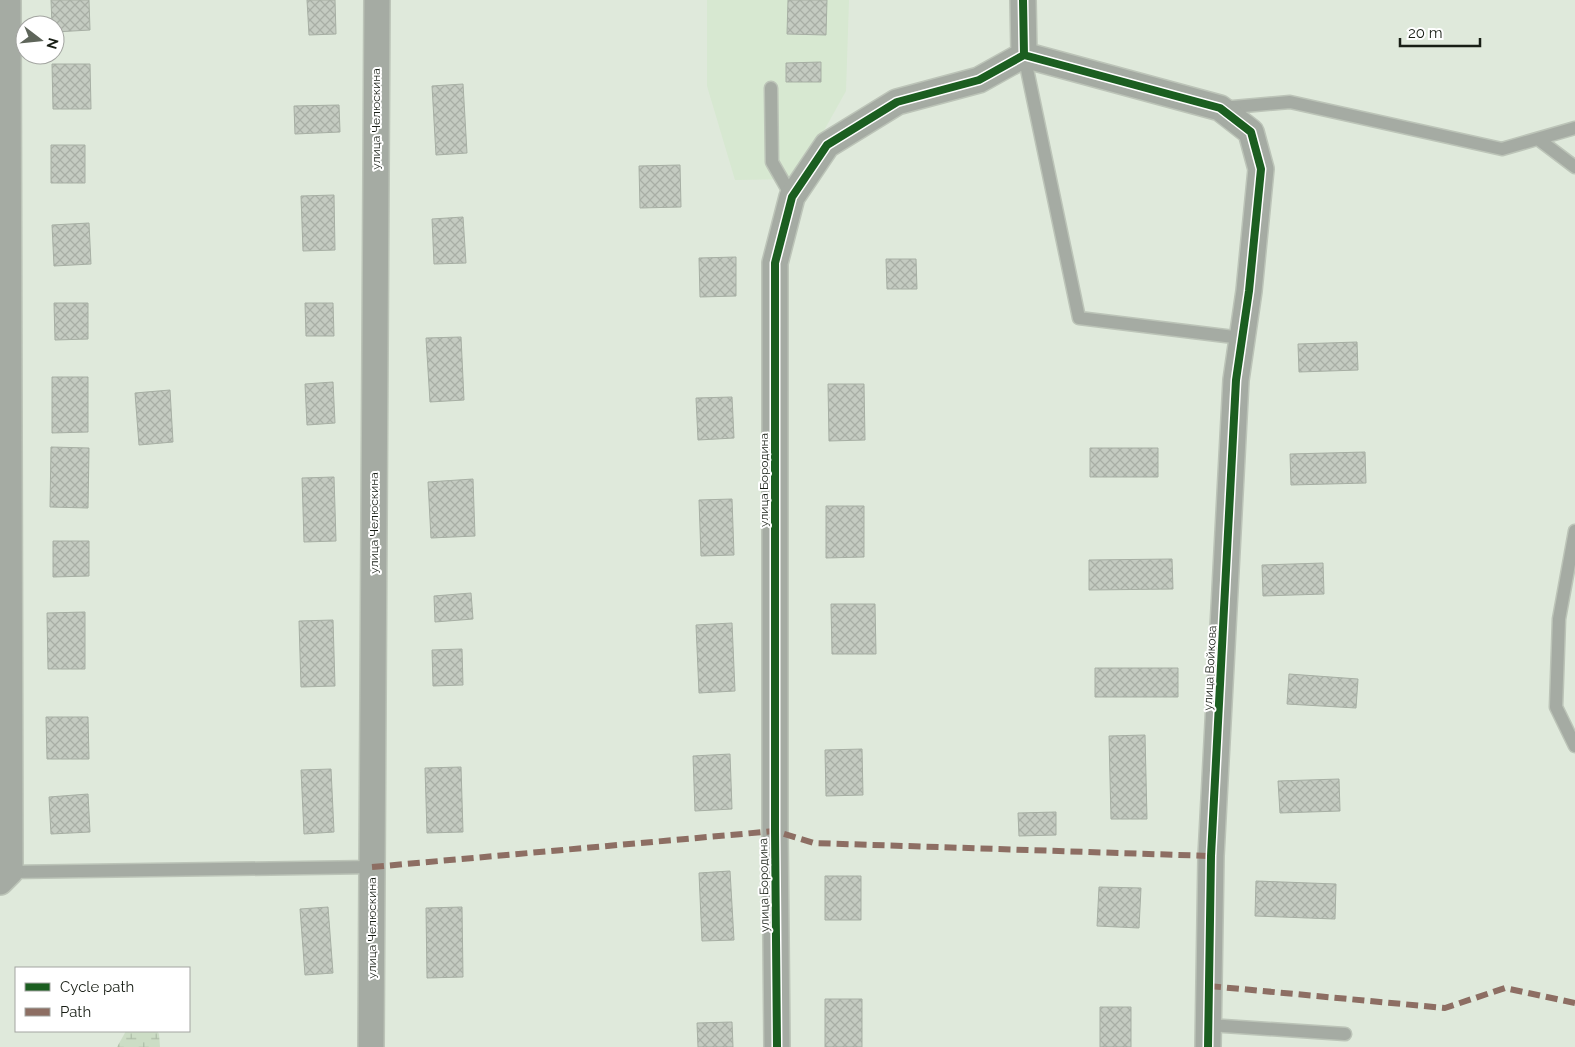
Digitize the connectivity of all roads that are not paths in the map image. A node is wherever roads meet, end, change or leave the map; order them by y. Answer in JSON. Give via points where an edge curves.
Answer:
{"nodes":[{"id":1,"x":8,"y":0,"type":"edge"},
{"id":2,"x":377,"y":0,"type":"edge"},
{"id":3,"x":1023,"y":0,"type":"edge"},
{"id":4,"x":1024,"y":55,"type":"junction"},
{"id":5,"x":771,"y":88,"type":"dead end"},
{"id":6,"x":1220,"y":108,"type":"junction"},
{"id":7,"x":1575,"y":128,"type":"edge"},
{"id":8,"x":1538,"y":139,"type":"junction"},
{"id":9,"x":1575,"y":166,"type":"edge"},
{"id":10,"x":792,"y":197,"type":"junction"},
{"id":11,"x":1242,"y":338,"type":"junction"},
{"id":12,"x":1575,"y":531,"type":"edge"},
{"id":13,"x":1575,"y":746,"type":"edge"},
{"id":14,"x":372,"y":867,"type":"junction"},
{"id":15,"x":5,"y":877,"type":"edge"},
{"id":16,"x":1345,"y":1034,"type":"dead end"},
{"id":17,"x":1209,"y":1036,"type":"edge"},
{"id":18,"x":371,"y":1047,"type":"edge"},
{"id":19,"x":777,"y":1047,"type":"edge"}],
"edges":[{"from":1,"to":15,"type":"street"},
{"from":2,"to":14,"type":"street","name":"улица Челюскина"},
{"from":3,"to":4,"type":"street"},
{"from":4,"to":6,"type":"street"},
{"from":4,"to":10,"type":"street","name":"улица Бородина","via":[[979,80],[897,102],[827,145]]},
{"from":4,"to":11,"type":"lane","via":[[1079,318]]},
{"from":5,"to":10,"type":"lane","via":[[772,162]]},
{"from":6,"to":8,"type":"lane","via":[[1290,102],[1502,149]]},
{"from":6,"to":11,"type":"street","name":"улица Войкова","via":[[1251,132],[1261,170]]},
{"from":7,"to":8,"type":"lane"},
{"from":8,"to":9,"type":"lane"},
{"from":10,"to":19,"type":"street","name":"улица Бородина","via":[[775,263]]},
{"from":11,"to":17,"type":"street","name":"улица Войкова","via":[[1236,380],[1211,856]]},
{"from":12,"to":13,"type":"lane","via":[[1559,619],[1556,707]]},
{"from":14,"to":15,"type":"lane"},
{"from":14,"to":18,"type":"street","name":"улица Челюскина"},
{"from":16,"to":17,"type":"lane"}]}
